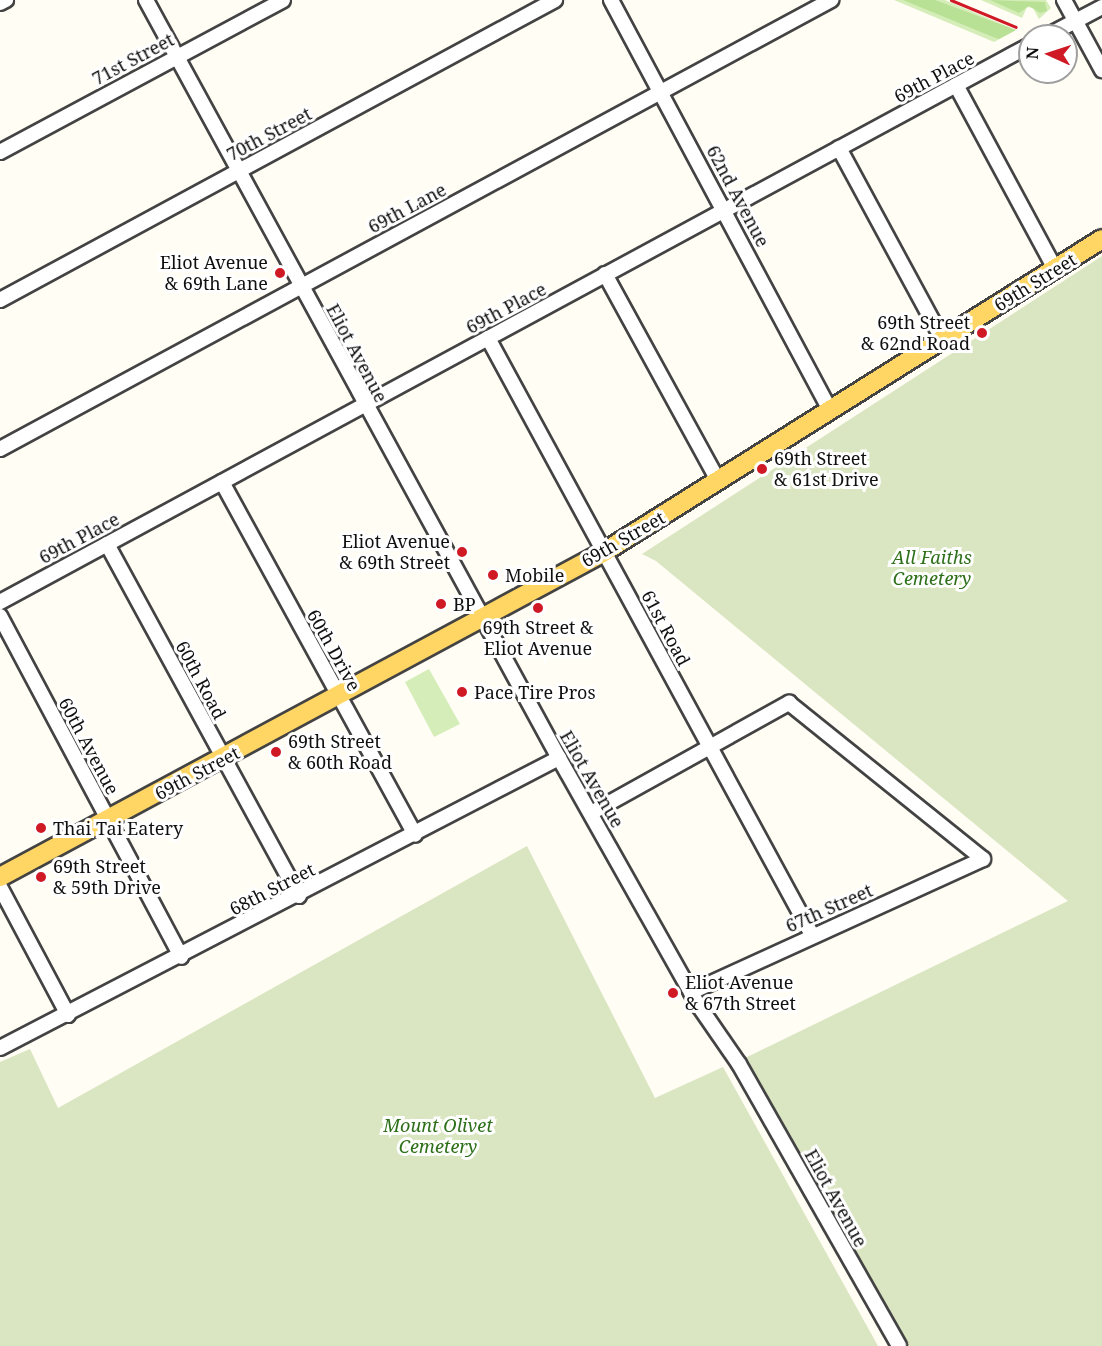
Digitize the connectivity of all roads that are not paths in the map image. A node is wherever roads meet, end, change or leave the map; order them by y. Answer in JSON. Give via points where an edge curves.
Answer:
{"nodes":[{"id":1,"x":6,"y":0,"type":"edge"},
{"id":2,"x":146,"y":0,"type":"edge"},
{"id":3,"x":283,"y":0,"type":"edge"},
{"id":4,"x":555,"y":0,"type":"edge"},
{"id":5,"x":611,"y":0,"type":"edge"},
{"id":6,"x":831,"y":0,"type":"edge"},
{"id":7,"x":1064,"y":0,"type":"edge"},
{"id":8,"x":0,"y":3,"type":"edge"},
{"id":9,"x":1102,"y":7,"type":"edge"},
{"id":10,"x":1075,"y":21,"type":"junction"},
{"id":11,"x":1069,"y":24,"type":"edge"},
{"id":12,"x":1018,"y":51,"type":"edge"},
{"id":13,"x":176,"y":56,"type":"junction"},
{"id":14,"x":1102,"y":70,"type":"edge"},
{"id":15,"x":956,"y":85,"type":"junction"},
{"id":16,"x":662,"y":91,"type":"junction"},
{"id":17,"x":839,"y":148,"type":"junction"},
{"id":18,"x":0,"y":152,"type":"edge"},
{"id":19,"x":238,"y":172,"type":"junction"},
{"id":20,"x":725,"y":210,"type":"junction"},
{"id":21,"x":1102,"y":239,"type":"edge"},
{"id":22,"x":1055,"y":269,"type":"junction"},
{"id":23,"x":605,"y":274,"type":"junction"},
{"id":24,"x":301,"y":286,"type":"junction"},
{"id":25,"x":0,"y":300,"type":"edge"},
{"id":26,"x":488,"y":338,"type":"junction"},
{"id":27,"x":943,"y":340,"type":"junction"},
{"id":28,"x":365,"y":404,"type":"junction"},
{"id":29,"x":830,"y":411,"type":"junction"},
{"id":30,"x":0,"y":449,"type":"edge"},
{"id":31,"x":222,"y":482,"type":"junction"},
{"id":32,"x":719,"y":482,"type":"junction"},
{"id":33,"x":107,"y":544,"type":"junction"},
{"id":34,"x":604,"y":552,"type":"junction"},
{"id":35,"x":0,"y":602,"type":"edge"},
{"id":36,"x":0,"y":616,"type":"edge"},
{"id":37,"x":481,"y":617,"type":"junction"},
{"id":38,"x":338,"y":697,"type":"junction"},
{"id":39,"x":710,"y":747,"type":"junction"},
{"id":40,"x":558,"y":758,"type":"junction"},
{"id":41,"x":224,"y":759,"type":"junction"},
{"id":42,"x":591,"y":813,"type":"junction"},
{"id":43,"x":108,"y":820,"type":"junction"},
{"id":44,"x":415,"y":835,"type":"junction"},
{"id":45,"x":0,"y":877,"type":"edge"},
{"id":46,"x":0,"y":887,"type":"edge"},
{"id":47,"x":299,"y":896,"type":"junction"},
{"id":48,"x":812,"y":935,"type":"junction"},
{"id":49,"x":180,"y":957,"type":"junction"},
{"id":50,"x":691,"y":992,"type":"junction"},
{"id":51,"x":68,"y":1015,"type":"junction"},
{"id":52,"x":0,"y":1048,"type":"edge"},
{"id":53,"x":899,"y":1346,"type":"edge"}],
"edges":[{"from":1,"to":8,"type":"street"},
{"from":2,"to":13,"type":"street","name":"Eliot Avenue"},
{"from":3,"to":13,"type":"street","name":"71st Street"},
{"from":4,"to":19,"type":"street","name":"70th Street"},
{"from":5,"to":16,"type":"street","name":"62nd Avenue"},
{"from":6,"to":16,"type":"street","name":"69th Lane"},
{"from":7,"to":10,"type":"street"},
{"from":9,"to":10,"type":"street"},
{"from":10,"to":11,"type":"street"},
{"from":10,"to":14,"type":"street"},
{"from":12,"to":15,"type":"street","name":"69th Place"},
{"from":13,"to":18,"type":"street","name":"71st Street"},
{"from":13,"to":19,"type":"street","name":"Eliot Avenue"},
{"from":15,"to":17,"type":"street","name":"69th Place"},
{"from":15,"to":22,"type":"street"},
{"from":16,"to":20,"type":"street","name":"62nd Avenue"},
{"from":16,"to":24,"type":"street","name":"69th Lane"},
{"from":17,"to":20,"type":"street","name":"69th Place"},
{"from":17,"to":27,"type":"street"},
{"from":19,"to":24,"type":"street","name":"Eliot Avenue"},
{"from":19,"to":25,"type":"street","name":"70th Street"},
{"from":20,"to":23,"type":"street","name":"69th Place"},
{"from":20,"to":29,"type":"street","name":"62nd Avenue"},
{"from":21,"to":22,"type":"main road","name":"69th Street"},
{"from":22,"to":27,"type":"main road","name":"69th Street"},
{"from":23,"to":26,"type":"street","name":"69th Place"},
{"from":23,"to":32,"type":"street"},
{"from":24,"to":28,"type":"street","name":"Eliot Avenue"},
{"from":24,"to":30,"type":"street","name":"69th Lane"},
{"from":26,"to":28,"type":"street","name":"69th Place"},
{"from":26,"to":34,"type":"street","name":"61st Road"},
{"from":27,"to":29,"type":"main road","name":"69th Street"},
{"from":28,"to":31,"type":"street","name":"69th Place"},
{"from":28,"to":37,"type":"street","name":"Eliot Avenue"},
{"from":29,"to":32,"type":"main road","name":"69th Street"},
{"from":31,"to":33,"type":"street","name":"69th Place"},
{"from":31,"to":38,"type":"street","name":"60th Drive"},
{"from":32,"to":34,"type":"main road","name":"69th Street"},
{"from":33,"to":35,"type":"street","name":"69th Place"},
{"from":33,"to":41,"type":"street","name":"60th Road"},
{"from":34,"to":37,"type":"main road","name":"69th Street"},
{"from":34,"to":39,"type":"street","name":"61st Road"},
{"from":36,"to":43,"type":"street","name":"60th Avenue"},
{"from":37,"to":38,"type":"main road","name":"69th Street"},
{"from":37,"to":40,"type":"street","name":"Eliot Avenue"},
{"from":38,"to":41,"type":"main road","name":"69th Street"},
{"from":38,"to":44,"type":"street","name":"60th Drive"},
{"from":39,"to":42,"type":"street"},
{"from":39,"to":48,"type":"street","name":"61st Road"},
{"from":39,"to":48,"type":"street","name":"67th Street","via":[[789,703],[983,858]]},
{"from":40,"to":42,"type":"street","name":"Eliot Avenue"},
{"from":40,"to":44,"type":"street","name":"68th Street"},
{"from":41,"to":43,"type":"main road","name":"69th Street"},
{"from":41,"to":47,"type":"street","name":"60th Road"},
{"from":42,"to":50,"type":"street","name":"Eliot Avenue"},
{"from":43,"to":45,"type":"main road","name":"69th Street"},
{"from":43,"to":49,"type":"street","name":"60th Avenue"},
{"from":44,"to":47,"type":"street","name":"68th Street"},
{"from":46,"to":51,"type":"street"},
{"from":47,"to":49,"type":"street","name":"68th Street"},
{"from":48,"to":50,"type":"street","name":"67th Street"},
{"from":49,"to":51,"type":"street","name":"68th Street"},
{"from":50,"to":53,"type":"street","name":"Eliot Avenue","via":[[740,1064]]},
{"from":51,"to":52,"type":"street","name":"68th Street"}]}
